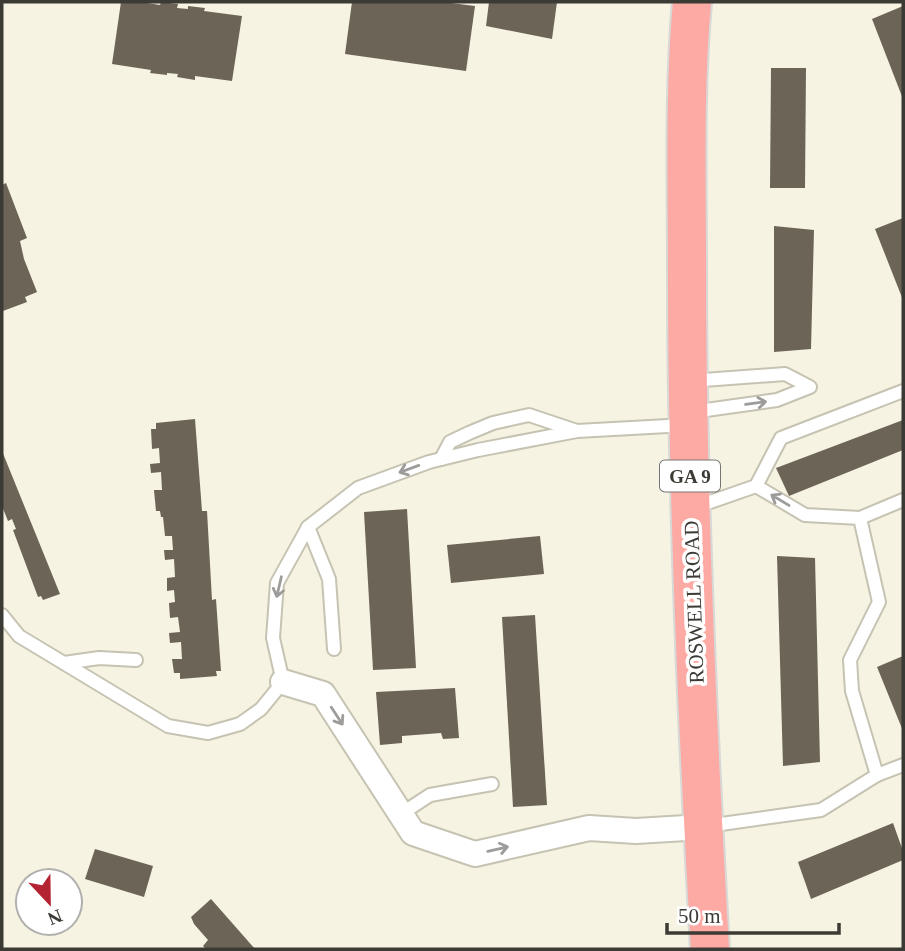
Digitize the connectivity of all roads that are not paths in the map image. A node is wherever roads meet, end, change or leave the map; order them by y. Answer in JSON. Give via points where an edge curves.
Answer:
{"nodes":[{"id":1,"x":692,"y":2,"type":"edge"},
{"id":2,"x":903,"y":391,"type":"edge"},
{"id":3,"x":688,"y":406,"type":"junction"},
{"id":4,"x":493,"y":423,"type":"junction"},
{"id":5,"x":577,"y":431,"type":"junction"},
{"id":6,"x":498,"y":446,"type":"junction"},
{"id":7,"x":440,"y":459,"type":"junction"},
{"id":8,"x":756,"y":486,"type":"junction"},
{"id":9,"x":903,"y":500,"type":"edge"},
{"id":10,"x":690,"y":509,"type":"junction"},
{"id":11,"x":860,"y":519,"type":"junction"},
{"id":12,"x":309,"y":527,"type":"junction"},
{"id":13,"x":2,"y":615,"type":"edge"},
{"id":14,"x":334,"y":649,"type":"dead end"},
{"id":15,"x":136,"y":660,"type":"dead end"},
{"id":16,"x":64,"y":663,"type":"junction"},
{"id":17,"x":283,"y":682,"type":"junction"},
{"id":18,"x":903,"y":765,"type":"edge"},
{"id":19,"x":877,"y":775,"type":"junction"},
{"id":20,"x":492,"y":784,"type":"dead end"},
{"id":21,"x":401,"y":814,"type":"junction"},
{"id":22,"x":703,"y":827,"type":"junction"},
{"id":23,"x":710,"y":949,"type":"edge"}],
"edges":[{"from":1,"to":3,"type":"main road","name":"ROSWELL ROAD","number":"GA 9"},
{"from":2,"to":8,"type":"lane","via":[[782,438]]},
{"from":3,"to":3,"type":"lane","one_way":true,"via":[[777,400],[810,387],[785,374]]},
{"from":3,"to":5,"type":"lane"},
{"from":3,"to":10,"type":"main road","name":"ROSWELL ROAD","number":"GA 9"},
{"from":4,"to":5,"type":"lane","via":[[530,415]]},
{"from":4,"to":6,"type":"lane"},
{"from":4,"to":7,"type":"lane","via":[[450,442]]},
{"from":5,"to":6,"type":"lane"},
{"from":6,"to":7,"type":"lane"},
{"from":7,"to":12,"type":"lane","one_way":true,"via":[[358,488]]},
{"from":8,"to":10,"type":"lane"},
{"from":11,"to":8,"type":"lane","one_way":true,"via":[[805,515]]},
{"from":9,"to":11,"type":"lane"},
{"from":10,"to":22,"type":"main road","name":"ROSWELL ROAD","number":"GA 9"},
{"from":11,"to":19,"type":"lane","via":[[878,602],[850,660],[852,691]]},
{"from":12,"to":14,"type":"lane","via":[[329,579]]},
{"from":12,"to":17,"type":"lane","one_way":true,"via":[[277,583],[273,638]]},
{"from":13,"to":16,"type":"lane","via":[[19,636]]},
{"from":15,"to":16,"type":"lane","via":[[99,658]]},
{"from":16,"to":17,"type":"lane","via":[[168,726],[208,733],[240,724],[261,709]]},
{"from":17,"to":21,"type":"street","one_way":true,"via":[[323,694]]},
{"from":18,"to":19,"type":"lane"},
{"from":19,"to":22,"type":"lane","via":[[821,810]]},
{"from":20,"to":21,"type":"lane","via":[[430,795]]},
{"from":21,"to":22,"type":"street","one_way":true,"via":[[413,833],[475,854],[589,828]]},
{"from":22,"to":23,"type":"main road","name":"ROSWELL ROAD","number":"GA 9"}]}
